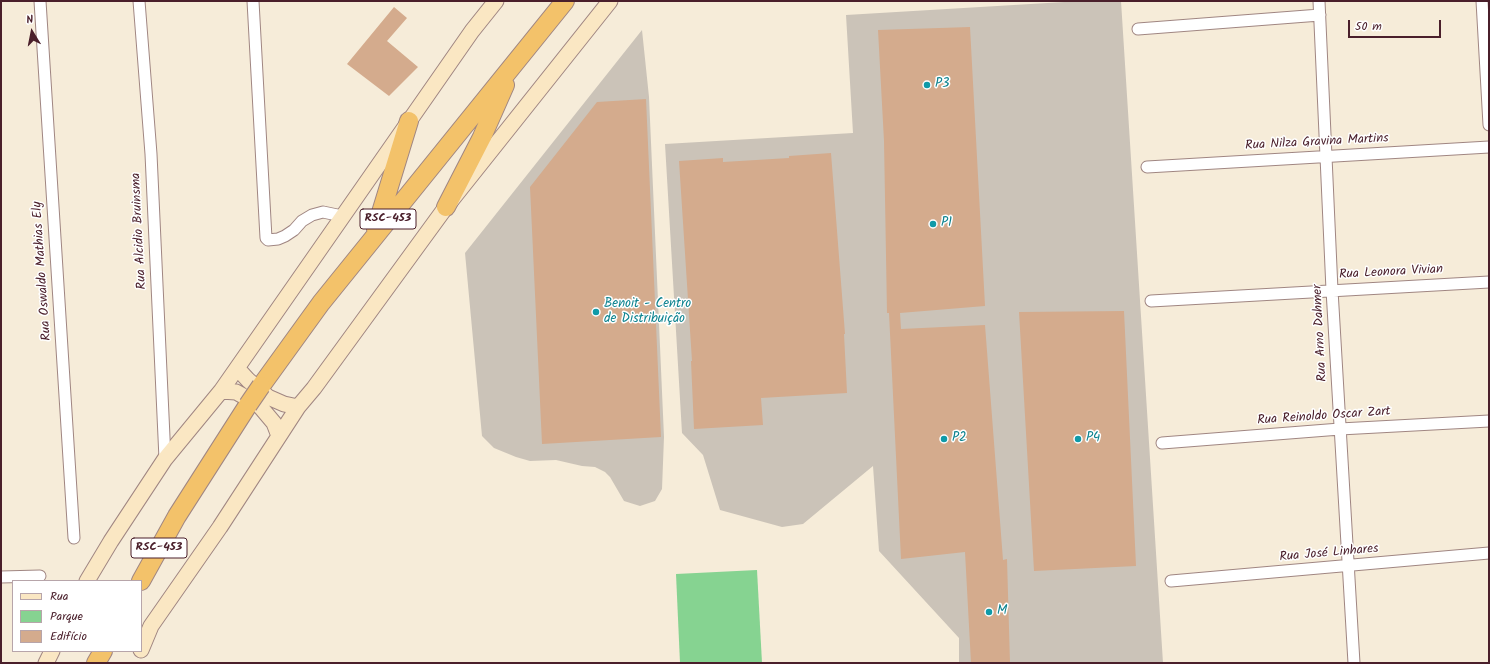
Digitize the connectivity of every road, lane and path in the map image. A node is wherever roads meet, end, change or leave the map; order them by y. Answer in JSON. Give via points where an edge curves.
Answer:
{"nodes":[{"id":1,"x":40,"y":1,"type":"edge"},
{"id":2,"x":139,"y":1,"type":"edge"},
{"id":3,"x":253,"y":1,"type":"edge"},
{"id":4,"x":496,"y":1,"type":"edge"},
{"id":5,"x":565,"y":1,"type":"edge"},
{"id":6,"x":610,"y":1,"type":"edge"},
{"id":7,"x":1319,"y":1,"type":"edge"},
{"id":8,"x":1484,"y":4,"type":"edge"},
{"id":9,"x":1320,"y":15,"type":"junction"},
{"id":10,"x":1138,"y":29,"type":"dead end"},
{"id":11,"x":514,"y":64,"type":"junction"},
{"id":12,"x":409,"y":121,"type":"junction"},
{"id":13,"x":1489,"y":125,"type":"edge"},
{"id":14,"x":1489,"y":147,"type":"edge"},
{"id":15,"x":1326,"y":156,"type":"junction"},
{"id":16,"x":1147,"y":167,"type":"dead end"},
{"id":17,"x":446,"y":207,"type":"junction"},
{"id":18,"x":342,"y":216,"type":"junction"},
{"id":19,"x":373,"y":238,"type":"junction"},
{"id":20,"x":1489,"y":282,"type":"edge"},
{"id":21,"x":1332,"y":290,"type":"junction"},
{"id":22,"x":1151,"y":301,"type":"dead end"},
{"id":23,"x":237,"y":368,"type":"junction"},
{"id":24,"x":221,"y":391,"type":"junction"},
{"id":25,"x":298,"y":407,"type":"junction"},
{"id":26,"x":1489,"y":420,"type":"edge"},
{"id":27,"x":1340,"y":429,"type":"junction"},
{"id":28,"x":279,"y":436,"type":"junction"},
{"id":29,"x":1162,"y":443,"type":"dead end"},
{"id":30,"x":165,"y":459,"type":"junction"},
{"id":31,"x":74,"y":538,"type":"dead end"},
{"id":32,"x":1489,"y":553,"type":"edge"},
{"id":33,"x":1348,"y":566,"type":"junction"},
{"id":34,"x":40,"y":576,"type":"dead end"},
{"id":35,"x":1,"y":577,"type":"edge"},
{"id":36,"x":88,"y":580,"type":"edge"},
{"id":37,"x":142,"y":580,"type":"edge"},
{"id":38,"x":1171,"y":581,"type":"dead end"},
{"id":39,"x":142,"y":648,"type":"edge"},
{"id":40,"x":52,"y":652,"type":"edge"},
{"id":41,"x":102,"y":652,"type":"edge"},
{"id":42,"x":140,"y":652,"type":"edge"},
{"id":43,"x":46,"y":663,"type":"edge"},
{"id":44,"x":96,"y":663,"type":"edge"},
{"id":45,"x":135,"y":663,"type":"edge"},
{"id":46,"x":1354,"y":663,"type":"edge"}],
"edges":[{"from":1,"to":31,"type":"street","name":"Rua Oswaldo Mathias Ely"},
{"from":2,"to":30,"type":"street","name":"Rua Alcidio Bruinsma","via":[[151,154]]},
{"from":3,"to":18,"type":"street","via":[[266,238],[278,239],[285,236],[312,215],[323,212]]},
{"from":4,"to":12,"type":"main road"},
{"from":5,"to":11,"type":"highway","number":"RSC-453"},
{"from":6,"to":17,"type":"main road"},
{"from":7,"to":9,"type":"street","name":"Rua Arno Dahmer"},
{"from":8,"to":13,"type":"street"},
{"from":9,"to":10,"type":"street"},
{"from":9,"to":15,"type":"street","name":"Rua Arno Dahmer"},
{"from":11,"to":17,"type":"highway","number":"RSC-453","via":[[482,136]]},
{"from":11,"to":19,"type":"highway","number":"RSC-453"},
{"from":12,"to":18,"type":"main road"},
{"from":12,"to":19,"type":"highway"},
{"from":14,"to":15,"type":"street","name":"Rua Nilza Gravina Martins"},
{"from":15,"to":16,"type":"street","name":"Rua Nilza Gravina Martins"},
{"from":15,"to":21,"type":"street","name":"Rua Arno Dahmer"},
{"from":17,"to":25,"type":"main road"},
{"from":18,"to":23,"type":"main road"},
{"from":19,"to":37,"type":"highway","number":"RSC-453","bridge":true,"via":[[321,304],[248,405],[177,516]]},
{"from":20,"to":21,"type":"street","name":"Rua Leonora Vivian"},
{"from":21,"to":22,"type":"street","name":"Rua Leonora Vivian"},
{"from":21,"to":27,"type":"street","name":"Rua Arno Dahmer"},
{"from":23,"to":24,"type":"main road"},
{"from":23,"to":25,"type":"main road","via":[[268,397]]},
{"from":24,"to":28,"type":"main road","via":[[236,392],[258,404],[274,423]]},
{"from":24,"to":30,"type":"main road"},
{"from":25,"to":28,"type":"main road"},
{"from":26,"to":27,"type":"street","name":"Rua Reinoldo Oscar Zart"},
{"from":27,"to":29,"type":"street","name":"Rua Reinoldo Oscar Zart"},
{"from":27,"to":33,"type":"street","name":"Rua Arno Dahmer"},
{"from":28,"to":39,"type":"main road","via":[[152,626]]},
{"from":30,"to":36,"type":"main road","via":[[110,541]]},
{"from":32,"to":33,"type":"street","name":"Rua José Linhares"},
{"from":33,"to":38,"type":"street","name":"Rua José Linhares"},
{"from":33,"to":46,"type":"street","name":"Rua Arno Dahmer"},
{"from":34,"to":35,"type":"street"},
{"from":40,"to":43,"type":"main road"},
{"from":41,"to":44,"type":"highway"},
{"from":42,"to":45,"type":"main road"}]}
